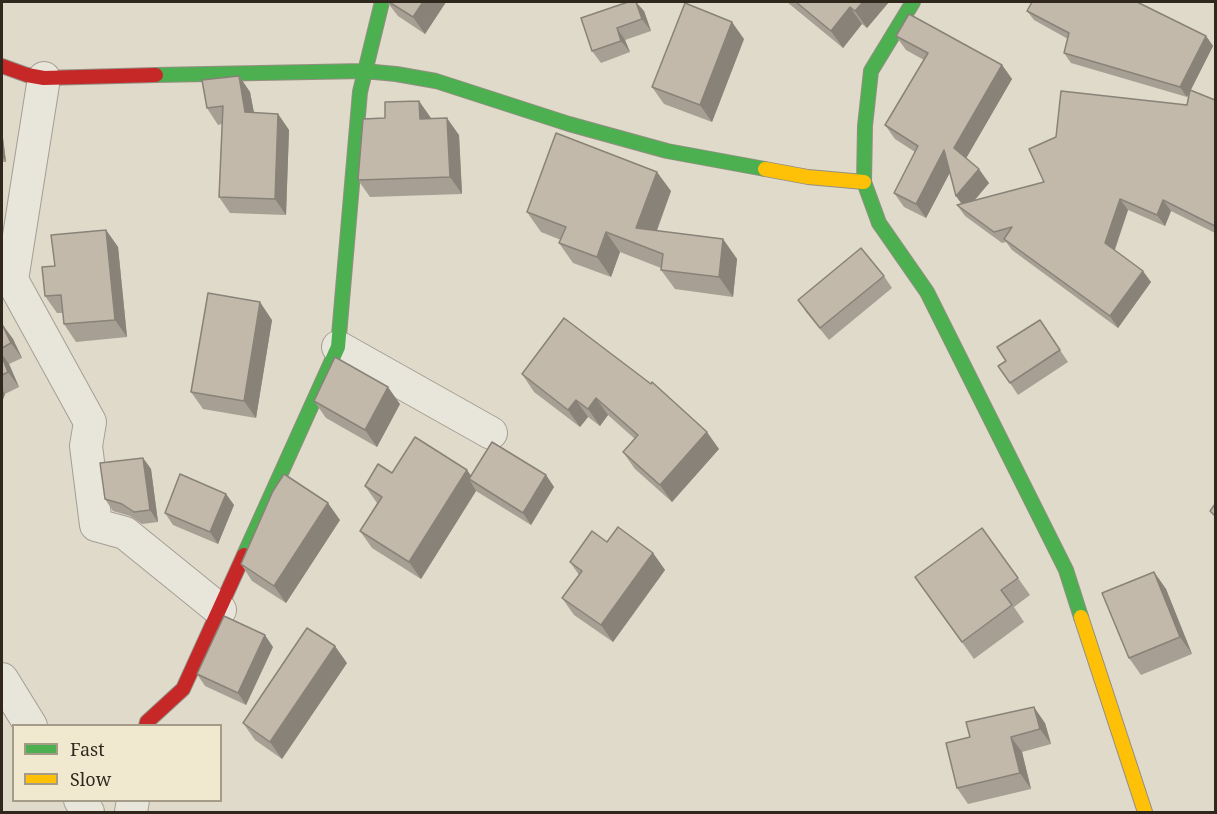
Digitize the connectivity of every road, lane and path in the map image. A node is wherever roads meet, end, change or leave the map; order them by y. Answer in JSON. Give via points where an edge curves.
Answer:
{"nodes":[{"id":1,"x":382,"y":2,"type":"edge"},
{"id":2,"x":913,"y":2,"type":"edge"},
{"id":3,"x":2,"y":66,"type":"edge"},
{"id":4,"x":364,"y":71,"type":"junction"},
{"id":5,"x":44,"y":78,"type":"junction"},
{"id":6,"x":864,"y":182,"type":"junction"},
{"id":7,"x":338,"y":347,"type":"junction"},
{"id":8,"x":491,"y":433,"type":"dead end"},
{"id":9,"x":220,"y":610,"type":"junction"},
{"id":10,"x":2,"y":679,"type":"edge"},
{"id":11,"x":30,"y":724,"type":"edge"},
{"id":12,"x":146,"y":724,"type":"edge"},
{"id":13,"x":1145,"y":813,"type":"edge"}],
"edges":[{"from":1,"to":4,"type":"street"},
{"from":2,"to":6,"type":"street","via":[[872,71],[865,126]]},
{"from":3,"to":5,"type":"street"},
{"from":4,"to":5,"type":"street"},
{"from":4,"to":6,"type":"street","via":[[436,81],[667,151],[808,177]]},
{"from":4,"to":7,"type":"street"},
{"from":5,"to":9,"type":"street","via":[[12,280],[90,422],[86,446],[96,525],[125,533]]},
{"from":6,"to":13,"type":"street","via":[[879,222],[927,292],[1066,570]]},
{"from":7,"to":8,"type":"street"},
{"from":7,"to":9,"type":"street"},
{"from":9,"to":12,"type":"street","via":[[183,689]]},
{"from":10,"to":11,"type":"street"}]}
